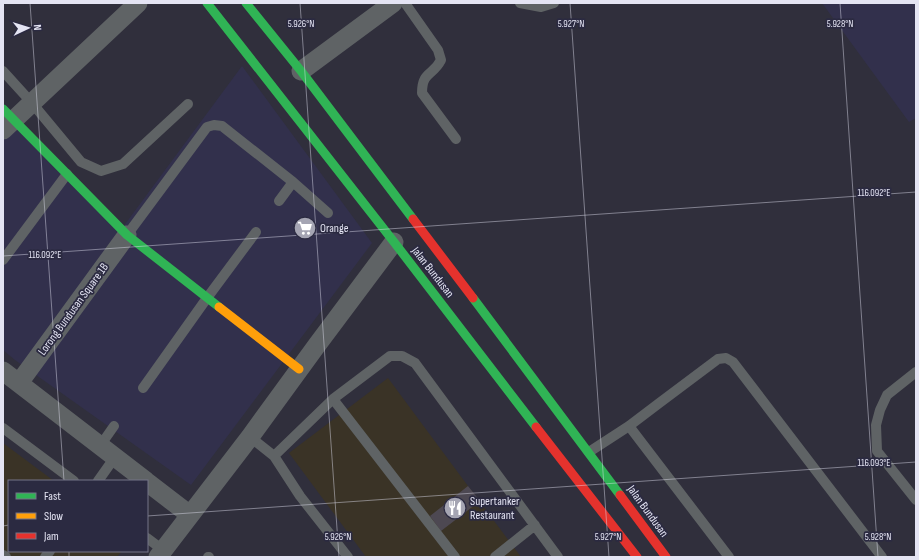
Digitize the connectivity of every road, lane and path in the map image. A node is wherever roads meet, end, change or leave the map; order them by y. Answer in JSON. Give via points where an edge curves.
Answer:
{"nodes":[{"id":1,"x":138,"y":3,"type":"edge"},
{"id":2,"x":207,"y":3,"type":"edge"},
{"id":3,"x":246,"y":3,"type":"edge"},
{"id":4,"x":393,"y":3,"type":"edge"},
{"id":5,"x":406,"y":3,"type":"edge"},
{"id":6,"x":520,"y":3,"type":"edge"},
{"id":7,"x":554,"y":3,"type":"edge"},
{"id":8,"x":3,"y":71,"type":"edge"},
{"id":9,"x":301,"y":71,"type":"junction"},
{"id":10,"x":32,"y":103,"type":"junction"},
{"id":11,"x":188,"y":104,"type":"dead end"},
{"id":12,"x":7,"y":120,"type":"edge"},
{"id":13,"x":456,"y":139,"type":"dead end"},
{"id":14,"x":67,"y":174,"type":"junction"},
{"id":15,"x":293,"y":182,"type":"junction"},
{"id":16,"x":279,"y":202,"type":"dead end"},
{"id":17,"x":328,"y":213,"type":"dead end"},
{"id":18,"x":256,"y":232,"type":"dead end"},
{"id":19,"x":127,"y":234,"type":"junction"},
{"id":20,"x":394,"y":242,"type":"junction"},
{"id":21,"x":3,"y":260,"type":"edge"},
{"id":22,"x":207,"y":298,"type":"junction"},
{"id":23,"x":299,"y":369,"type":"junction"},
{"id":24,"x":3,"y":371,"type":"edge"},
{"id":25,"x":916,"y":372,"type":"edge"},
{"id":26,"x":19,"y":383,"type":"junction"},
{"id":27,"x":143,"y":388,"type":"dead end"},
{"id":28,"x":333,"y":399,"type":"junction"},
{"id":29,"x":114,"y":426,"type":"dead end"},
{"id":30,"x":630,"y":426,"type":"junction"},
{"id":31,"x":3,"y":428,"type":"edge"},
{"id":32,"x":250,"y":437,"type":"junction"},
{"id":33,"x":100,"y":446,"type":"junction"},
{"id":34,"x":590,"y":452,"type":"junction"},
{"id":35,"x":274,"y":456,"type":"junction"},
{"id":36,"x":115,"y":457,"type":"junction"},
{"id":37,"x":73,"y":480,"type":"edge"},
{"id":38,"x":99,"y":480,"type":"edge"},
{"id":39,"x":144,"y":480,"type":"edge"},
{"id":40,"x":148,"y":484,"type":"edge"},
{"id":41,"x":916,"y":500,"type":"edge"},
{"id":42,"x":190,"y":515,"type":"junction"},
{"id":43,"x":535,"y":525,"type":"junction"},
{"id":44,"x":148,"y":539,"type":"edge"},
{"id":45,"x":160,"y":554,"type":"edge"},
{"id":46,"x":3,"y":555,"type":"edge"},
{"id":47,"x":6,"y":557,"type":"edge"},
{"id":48,"x":348,"y":557,"type":"edge"},
{"id":49,"x":455,"y":557,"type":"edge"},
{"id":50,"x":495,"y":557,"type":"edge"},
{"id":51,"x":558,"y":557,"type":"edge"},
{"id":52,"x":637,"y":557,"type":"edge"},
{"id":53,"x":666,"y":557,"type":"edge"},
{"id":54,"x":729,"y":557,"type":"edge"},
{"id":55,"x":882,"y":557,"type":"edge"}],
"edges":[{"from":1,"to":10,"type":"street"},
{"from":2,"to":20,"type":"main road","name":"Jalan Bundusan"},
{"from":3,"to":9,"type":"main road","name":"Jalan Bundusan"},
{"from":4,"to":9,"type":"street"},
{"from":5,"to":13,"type":"lane","via":[[438,50],[441,60],[438,67],[427,76],[422,85],[422,93]]},
{"from":6,"to":7,"type":"lane","via":[[541,7]]},
{"from":8,"to":10,"type":"lane"},
{"from":9,"to":34,"type":"main road","name":"Jalan Bundusan"},
{"from":10,"to":11,"type":"lane","via":[[81,162],[102,171],[123,164]]},
{"from":10,"to":12,"type":"street"},
{"from":12,"to":14,"type":"main road"},
{"from":14,"to":19,"type":"main road"},
{"from":14,"to":21,"type":"lane"},
{"from":15,"to":16,"type":"lane"},
{"from":15,"to":17,"type":"lane"},
{"from":15,"to":19,"type":"lane","via":[[222,126],[207,127]]},
{"from":18,"to":22,"type":"lane"},
{"from":19,"to":22,"type":"main road"},
{"from":19,"to":26,"type":"street","name":"Lorong Bundusan Square 1B"},
{"from":20,"to":23,"type":"street"},
{"from":20,"to":52,"type":"main road","name":"Jalan Bundusan"},
{"from":22,"to":23,"type":"main road"},
{"from":22,"to":27,"type":"lane"},
{"from":23,"to":32,"type":"street"},
{"from":24,"to":26,"type":"street"},
{"from":25,"to":41,"type":"lane","via":[[887,395],[876,425],[877,451]]},
{"from":26,"to":33,"type":"street"},
{"from":28,"to":35,"type":"lane"},
{"from":28,"to":43,"type":"lane","via":[[390,356],[402,356],[415,363]]},
{"from":28,"to":49,"type":"lane"},
{"from":29,"to":33,"type":"lane"},
{"from":30,"to":34,"type":"lane"},
{"from":30,"to":54,"type":"lane"},
{"from":30,"to":55,"type":"lane","via":[[718,359],[726,358],[733,362]]},
{"from":31,"to":37,"type":"lane"},
{"from":32,"to":35,"type":"lane"},
{"from":32,"to":42,"type":"street"},
{"from":33,"to":36,"type":"street"},
{"from":34,"to":53,"type":"main road","name":"Jalan Bundusan"},
{"from":35,"to":48,"type":"lane","via":[[300,496]]},
{"from":36,"to":38,"type":"lane"},
{"from":36,"to":39,"type":"street"},
{"from":40,"to":42,"type":"street"},
{"from":42,"to":45,"type":"street"},
{"from":43,"to":50,"type":"lane"},
{"from":43,"to":51,"type":"lane"},
{"from":44,"to":45,"type":"lane"},
{"from":46,"to":47,"type":"lane"}]}
